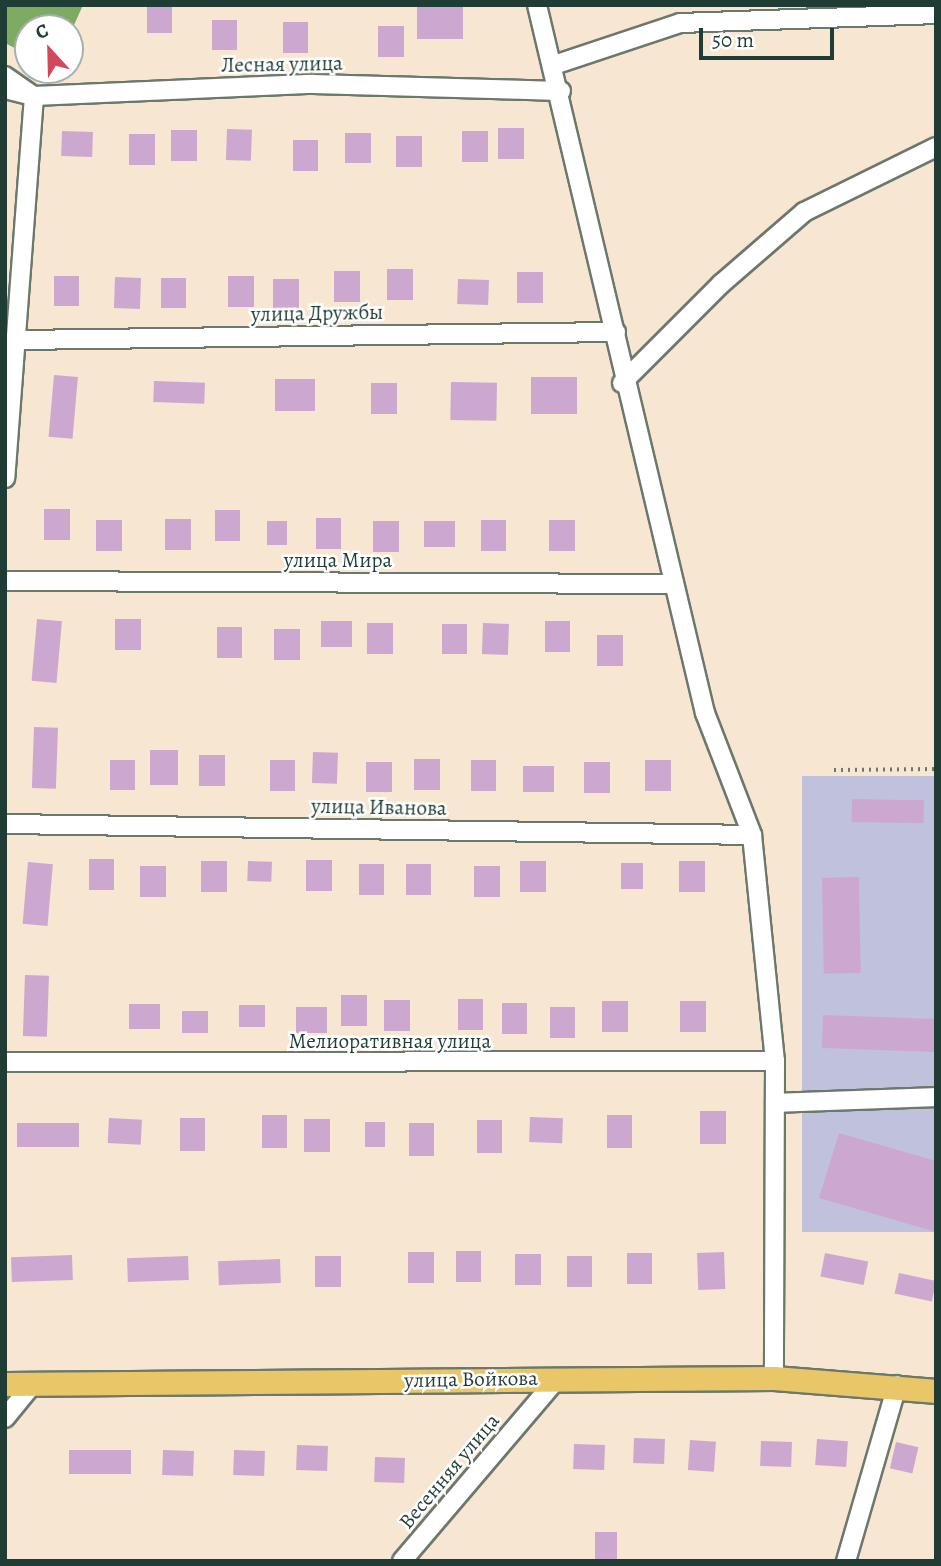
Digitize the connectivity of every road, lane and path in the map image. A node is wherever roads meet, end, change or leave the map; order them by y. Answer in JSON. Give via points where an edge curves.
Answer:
{"nodes":[{"id":1,"x":537,"y":5,"type":"edge"},
{"id":2,"x":936,"y":14,"type":"edge"},
{"id":3,"x":554,"y":65,"type":"junction"},
{"id":4,"x":5,"y":76,"type":"edge"},
{"id":5,"x":5,"y":89,"type":"edge"},
{"id":6,"x":561,"y":91,"type":"junction"},
{"id":7,"x":34,"y":96,"type":"junction"},
{"id":8,"x":936,"y":147,"type":"edge"},
{"id":9,"x":616,"y":332,"type":"junction"},
{"id":10,"x":19,"y":341,"type":"junction"},
{"id":11,"x":622,"y":383,"type":"junction"},
{"id":12,"x":5,"y":478,"type":"edge"},
{"id":13,"x":5,"y":581,"type":"edge"},
{"id":14,"x":671,"y":584,"type":"junction"},
{"id":15,"x":936,"y":769,"type":"edge"},
{"id":16,"x":834,"y":770,"type":"dead end"},
{"id":17,"x":5,"y":824,"type":"edge"},
{"id":18,"x":752,"y":835,"type":"junction"},
{"id":19,"x":775,"y":1061,"type":"junction"},
{"id":20,"x":5,"y":1062,"type":"edge"},
{"id":21,"x":936,"y":1097,"type":"edge"},
{"id":22,"x":775,"y":1103,"type":"junction"},
{"id":23,"x":558,"y":1378,"type":"junction"},
{"id":24,"x":774,"y":1378,"type":"junction"},
{"id":25,"x":5,"y":1384,"type":"edge"},
{"id":26,"x":32,"y":1385,"type":"junction"},
{"id":27,"x":897,"y":1385,"type":"junction"},
{"id":28,"x":936,"y":1391,"type":"edge"},
{"id":29,"x":5,"y":1418,"type":"edge"},
{"id":30,"x":402,"y":1561,"type":"edge"},
{"id":31,"x":846,"y":1561,"type":"edge"}],
"edges":[{"from":1,"to":3,"type":"street"},
{"from":2,"to":3,"type":"street","via":[[680,23]]},
{"from":3,"to":6,"type":"street"},
{"from":4,"to":7,"type":"street"},
{"from":5,"to":7,"type":"street","name":"Лесная улица"},
{"from":6,"to":7,"type":"street","name":"Лесная улица","via":[[313,84]]},
{"from":6,"to":9,"type":"street"},
{"from":7,"to":10,"type":"street"},
{"from":8,"to":11,"type":"street","via":[[804,212],[730,275]]},
{"from":9,"to":10,"type":"street","name":"улица Дружбы"},
{"from":9,"to":11,"type":"street"},
{"from":10,"to":12,"type":"street"},
{"from":11,"to":14,"type":"street"},
{"from":13,"to":14,"type":"street","name":"улица Мира"},
{"from":14,"to":18,"type":"street","via":[[705,713]]},
{"from":15,"to":16,"type":"path"},
{"from":17,"to":18,"type":"street","name":"улица Иванова"},
{"from":18,"to":19,"type":"street"},
{"from":19,"to":20,"type":"street","name":"Мелиоративная улица"},
{"from":19,"to":22,"type":"street"},
{"from":21,"to":22,"type":"street"},
{"from":22,"to":24,"type":"street"},
{"from":23,"to":24,"type":"main road","name":"улица Войкова"},
{"from":23,"to":26,"type":"main road","name":"улица Войкова"},
{"from":23,"to":30,"type":"street","name":"Весенняя улица"},
{"from":24,"to":27,"type":"main road","name":"улица Войкова"},
{"from":25,"to":26,"type":"main road","name":"улица Войкова"},
{"from":26,"to":29,"type":"street"},
{"from":27,"to":28,"type":"main road","name":"улица Войкова"},
{"from":27,"to":31,"type":"street"}]}
